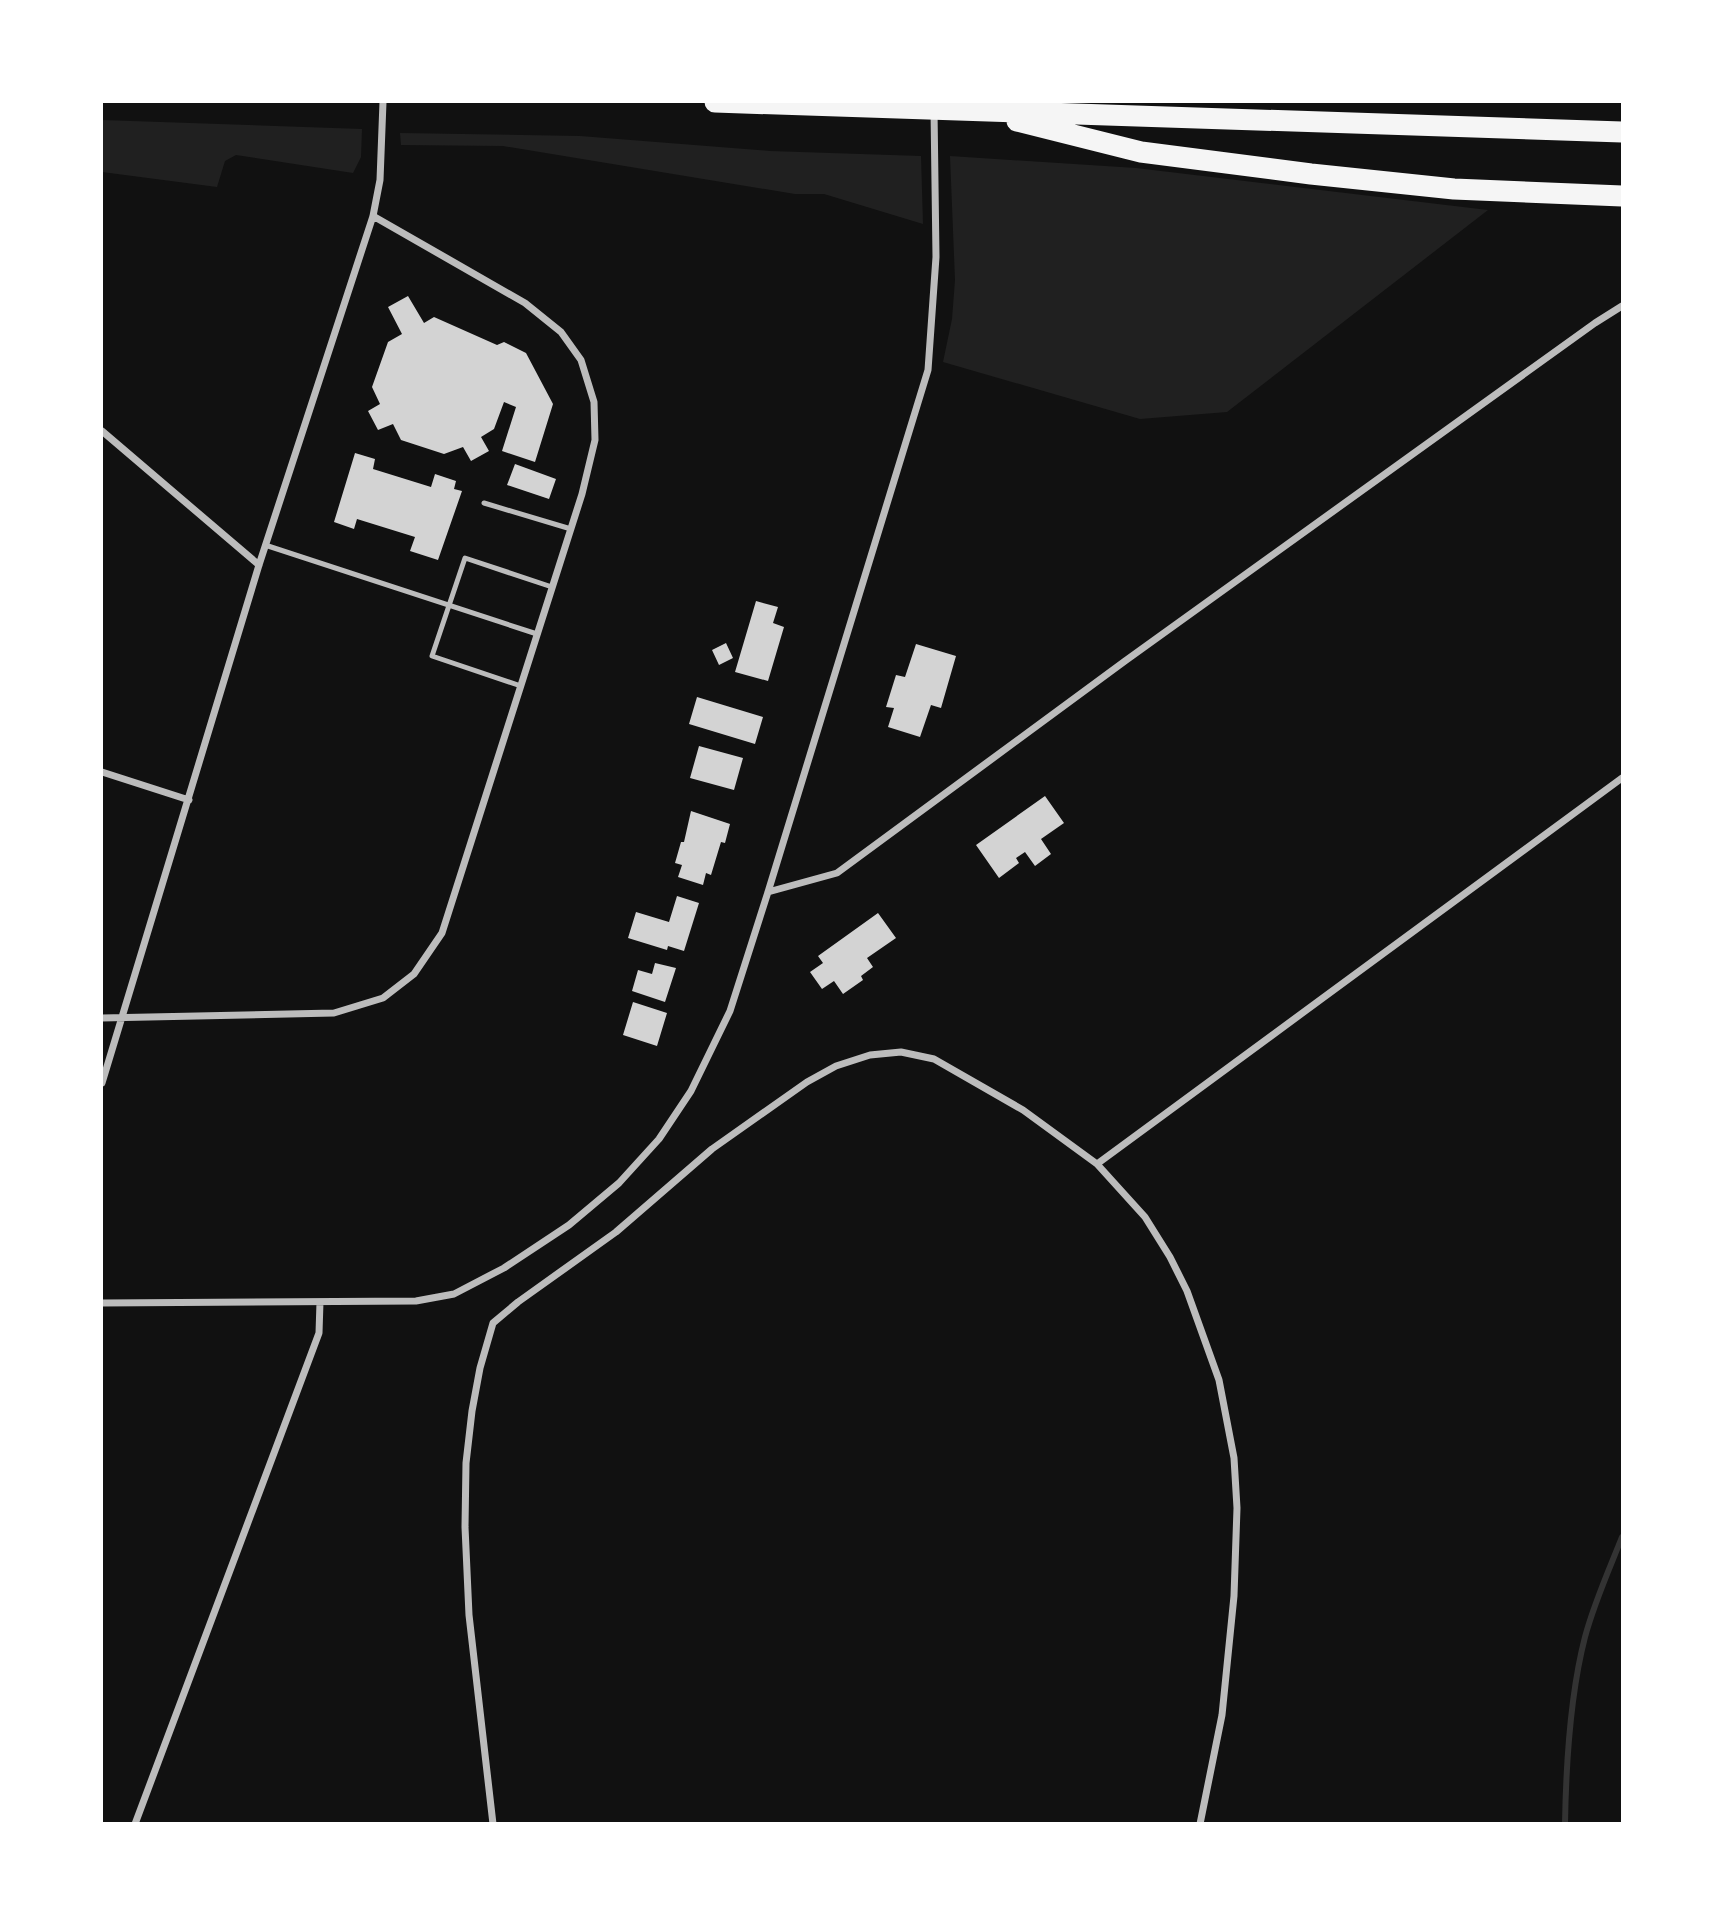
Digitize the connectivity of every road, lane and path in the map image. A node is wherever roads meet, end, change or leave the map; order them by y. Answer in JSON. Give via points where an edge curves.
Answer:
{"nodes":[{"id":1,"x":383,"y":102,"type":"edge"},
{"id":2,"x":715,"y":102,"type":"edge"},
{"id":3,"x":933,"y":102,"type":"edge"},
{"id":4,"x":981,"y":111,"type":"junction"},
{"id":5,"x":1622,"y":132,"type":"edge"},
{"id":6,"x":1622,"y":196,"type":"edge"},
{"id":7,"x":373,"y":216,"type":"junction"},
{"id":8,"x":1622,"y":306,"type":"edge"},
{"id":9,"x":102,"y":431,"type":"edge"},
{"id":10,"x":484,"y":503,"type":"dead end"},
{"id":11,"x":571,"y":529,"type":"junction"},
{"id":12,"x":265,"y":545,"type":"junction"},
{"id":13,"x":259,"y":565,"type":"junction"},
{"id":14,"x":552,"y":587,"type":"junction"},
{"id":15,"x":448,"y":605,"type":"junction"},
{"id":16,"x":537,"y":634,"type":"junction"},
{"id":17,"x":521,"y":686,"type":"junction"},
{"id":18,"x":102,"y":772,"type":"edge"},
{"id":19,"x":1622,"y":778,"type":"edge"},
{"id":20,"x":188,"y":800,"type":"junction"},
{"id":21,"x":768,"y":892,"type":"junction"},
{"id":22,"x":121,"y":1016,"type":"junction"},
{"id":23,"x":102,"y":1018,"type":"edge"},
{"id":24,"x":102,"y":1083,"type":"edge"},
{"id":25,"x":1097,"y":1164,"type":"junction"},
{"id":26,"x":320,"y":1302,"type":"junction"},
{"id":27,"x":102,"y":1303,"type":"edge"},
{"id":28,"x":135,"y":1824,"type":"edge"},
{"id":29,"x":493,"y":1824,"type":"edge"},
{"id":30,"x":1200,"y":1824,"type":"edge"}],
"edges":[{"from":1,"to":7,"type":"street","via":[[382,158]]},
{"from":2,"to":4,"type":"highway"},
{"from":3,"to":21,"type":"street","via":[[936,257],[928,370]]},
{"from":4,"to":5,"type":"highway"},
{"from":4,"to":6,"type":"highway","via":[[1141,152],[1454,189]]},
{"from":7,"to":11,"type":"street","via":[[525,303],[561,332],[581,360],[594,402],[595,440]]},
{"from":7,"to":12,"type":"street"},
{"from":8,"to":21,"type":"street","via":[[837,873]]},
{"from":9,"to":13,"type":"street"},
{"from":10,"to":11,"type":"lane"},
{"from":11,"to":14,"type":"street"},
{"from":12,"to":13,"type":"street"},
{"from":12,"to":15,"type":"lane"},
{"from":13,"to":20,"type":"street"},
{"from":14,"to":15,"type":"lane","via":[[465,558]]},
{"from":14,"to":16,"type":"street"},
{"from":15,"to":16,"type":"lane"},
{"from":15,"to":17,"type":"lane","via":[[432,656]]},
{"from":16,"to":17,"type":"street"},
{"from":17,"to":22,"type":"street","via":[[442,933],[414,974],[383,998],[334,1013]]},
{"from":18,"to":20,"type":"street"},
{"from":19,"to":25,"type":"street"},
{"from":20,"to":22,"type":"street"},
{"from":21,"to":26,"type":"street","via":[[730,1011],[691,1091],[659,1139],[619,1182],[569,1225],[505,1268],[454,1293],[416,1301]]},
{"from":22,"to":23,"type":"street"},
{"from":22,"to":24,"type":"street"},
{"from":25,"to":29,"type":"street","via":[[1023,1110],[934,1059],[901,1052],[870,1055],[807,1082],[712,1149],[616,1232],[493,1323],[472,1411],[465,1527],[469,1615]]},
{"from":25,"to":30,"type":"street","via":[[1145,1217],[1170,1257],[1219,1380],[1228,1423],[1237,1508],[1234,1596],[1223,1715]]},
{"from":26,"to":27,"type":"street"},
{"from":26,"to":28,"type":"street","via":[[319,1333]]}]}
